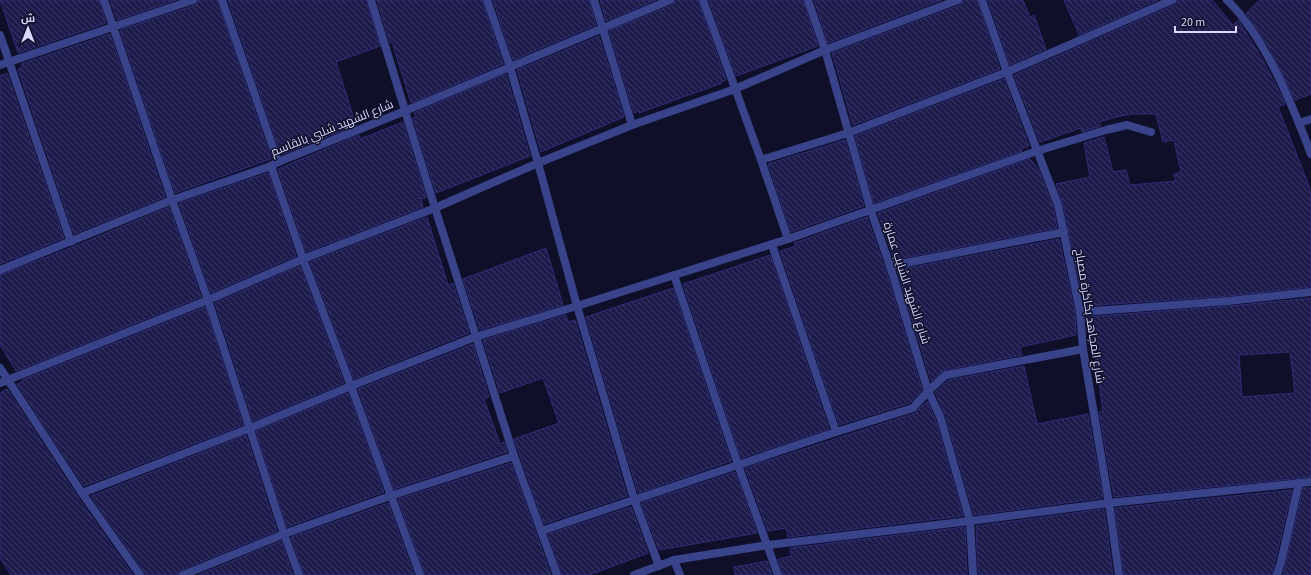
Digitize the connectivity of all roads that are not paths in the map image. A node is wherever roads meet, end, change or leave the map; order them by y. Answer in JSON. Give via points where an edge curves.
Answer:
{"nodes":[{"id":1,"x":104,"y":0,"type":"edge"},
{"id":2,"x":193,"y":0,"type":"edge"},
{"id":3,"x":222,"y":0,"type":"edge"},
{"id":4,"x":371,"y":0,"type":"edge"},
{"id":5,"x":487,"y":0,"type":"edge"},
{"id":6,"x":594,"y":0,"type":"edge"},
{"id":7,"x":670,"y":0,"type":"edge"},
{"id":8,"x":703,"y":0,"type":"edge"},
{"id":9,"x":808,"y":0,"type":"edge"},
{"id":10,"x":958,"y":0,"type":"edge"},
{"id":11,"x":982,"y":0,"type":"edge"},
{"id":12,"x":1172,"y":0,"type":"edge"},
{"id":13,"x":1227,"y":0,"type":"edge"},
{"id":14,"x":113,"y":27,"type":"junction"},
{"id":15,"x":603,"y":28,"type":"junction"},
{"id":16,"x":0,"y":36,"type":"edge"},
{"id":17,"x":825,"y":50,"type":"junction"},
{"id":18,"x":8,"y":62,"type":"junction"},
{"id":19,"x":0,"y":64,"type":"edge"},
{"id":20,"x":510,"y":67,"type":"junction"},
{"id":21,"x":1007,"y":72,"type":"junction"},
{"id":22,"x":735,"y":89,"type":"junction"},
{"id":23,"x":405,"y":111,"type":"junction"},
{"id":24,"x":1311,"y":119,"type":"edge"},
{"id":25,"x":1299,"y":123,"type":"junction"},
{"id":26,"x":632,"y":126,"type":"junction"},
{"id":27,"x":1151,"y":132,"type":"dead end"},
{"id":28,"x":848,"y":133,"type":"junction"},
{"id":29,"x":1037,"y":151,"type":"junction"},
{"id":30,"x":1311,"y":154,"type":"edge"},
{"id":31,"x":761,"y":160,"type":"junction"},
{"id":32,"x":538,"y":163,"type":"junction"},
{"id":33,"x":274,"y":164,"type":"junction"},
{"id":34,"x":172,"y":200,"type":"junction"},
{"id":35,"x":435,"y":208,"type":"junction"},
{"id":36,"x":871,"y":211,"type":"junction"},
{"id":37,"x":1064,"y":232,"type":"junction"},
{"id":38,"x":788,"y":240,"type":"junction"},
{"id":39,"x":71,"y":242,"type":"junction"},
{"id":40,"x":772,"y":244,"type":"junction"},
{"id":41,"x":303,"y":259,"type":"junction"},
{"id":42,"x":890,"y":266,"type":"junction"},
{"id":43,"x":0,"y":270,"type":"edge"},
{"id":44,"x":674,"y":275,"type":"junction"},
{"id":45,"x":1311,"y":292,"type":"edge"},
{"id":46,"x":208,"y":300,"type":"junction"},
{"id":47,"x":577,"y":306,"type":"junction"},
{"id":48,"x":1080,"y":312,"type":"junction"},
{"id":49,"x":475,"y":336,"type":"junction"},
{"id":50,"x":1082,"y":349,"type":"junction"},
{"id":51,"x":0,"y":368,"type":"edge"},
{"id":52,"x":4,"y":381,"type":"edge"},
{"id":53,"x":352,"y":386,"type":"junction"},
{"id":54,"x":928,"y":391,"type":"junction"},
{"id":55,"x":250,"y":428,"type":"junction"},
{"id":56,"x":836,"y":432,"type":"junction"},
{"id":57,"x":514,"y":456,"type":"junction"},
{"id":58,"x":738,"y":465,"type":"junction"},
{"id":59,"x":1311,"y":482,"type":"edge"},
{"id":60,"x":1299,"y":483,"type":"junction"},
{"id":61,"x":82,"y":494,"type":"junction"},
{"id":62,"x":390,"y":496,"type":"junction"},
{"id":63,"x":634,"y":499,"type":"junction"},
{"id":64,"x":1109,"y":503,"type":"junction"},
{"id":65,"x":970,"y":521,"type":"junction"},
{"id":66,"x":541,"y":531,"type":"junction"},
{"id":67,"x":284,"y":534,"type":"junction"},
{"id":68,"x":768,"y":545,"type":"junction"},
{"id":69,"x":674,"y":560,"type":"junction"},
{"id":70,"x":659,"y":566,"type":"junction"},
{"id":71,"x":140,"y":575,"type":"edge"},
{"id":72,"x":183,"y":575,"type":"edge"},
{"id":73,"x":299,"y":575,"type":"edge"},
{"id":74,"x":420,"y":575,"type":"edge"},
{"id":75,"x":557,"y":575,"type":"edge"},
{"id":76,"x":634,"y":575,"type":"edge"},
{"id":77,"x":680,"y":575,"type":"edge"},
{"id":78,"x":778,"y":575,"type":"edge"},
{"id":79,"x":973,"y":575,"type":"edge"},
{"id":80,"x":1119,"y":575,"type":"edge"},
{"id":81,"x":1277,"y":575,"type":"edge"}],
"edges":[{"from":1,"to":14,"type":"street"},
{"from":2,"to":14,"type":"street"},
{"from":3,"to":33,"type":"street"},
{"from":4,"to":23,"type":"street"},
{"from":5,"to":20,"type":"street"},
{"from":6,"to":15,"type":"street"},
{"from":7,"to":15,"type":"street","name":"شارع الشهيد شلبي بالقاسم"},
{"from":8,"to":22,"type":"street"},
{"from":9,"to":17,"type":"street","name":"شارع الشهيد الشايب عمارة"},
{"from":10,"to":17,"type":"street"},
{"from":11,"to":21,"type":"street","name":"شارع المجاهد بكاكرة مصباح"},
{"from":12,"to":21,"type":"street"},
{"from":13,"to":25,"type":"street","via":[[1258,38]]},
{"from":14,"to":18,"type":"street"},
{"from":14,"to":34,"type":"street"},
{"from":15,"to":20,"type":"street","name":"شارع الشهيد شلبي بالقاسم"},
{"from":15,"to":26,"type":"street"},
{"from":16,"to":18,"type":"street"},
{"from":17,"to":22,"type":"street"},
{"from":17,"to":28,"type":"street","name":"شارع الشهيد الشايب عمارة"},
{"from":18,"to":19,"type":"street"},
{"from":18,"to":39,"type":"street"},
{"from":20,"to":23,"type":"street","name":"شارع الشهيد شلبي بالقاسم"},
{"from":20,"to":32,"type":"street"},
{"from":21,"to":28,"type":"street"},
{"from":21,"to":29,"type":"street","name":"شارع المجاهد بكاكرة مصباح"},
{"from":22,"to":26,"type":"street"},
{"from":22,"to":31,"type":"street"},
{"from":23,"to":33,"type":"street","name":"شارع الشهيد شلبي بالقاسم"},
{"from":23,"to":35,"type":"street"},
{"from":24,"to":25,"type":"street"},
{"from":25,"to":30,"type":"street"},
{"from":26,"to":32,"type":"street"},
{"from":27,"to":29,"type":"street","via":[[1127,125]]},
{"from":28,"to":31,"type":"street"},
{"from":28,"to":36,"type":"street","name":"شارع الشهيد الشايب عمارة"},
{"from":29,"to":36,"type":"street"},
{"from":29,"to":37,"type":"street","name":"شارع المجاهد بكاكرة مصباح","via":[[1058,205]]},
{"from":31,"to":38,"type":"street"},
{"from":32,"to":35,"type":"street"},
{"from":32,"to":47,"type":"street"},
{"from":33,"to":34,"type":"street","name":"شارع الشهيد شلبي بالقاسم"},
{"from":33,"to":41,"type":"street"},
{"from":34,"to":39,"type":"street","name":"شارع الشهيد شلبي بالقاسم"},
{"from":34,"to":46,"type":"street"},
{"from":35,"to":41,"type":"street"},
{"from":35,"to":49,"type":"street"},
{"from":36,"to":38,"type":"street"},
{"from":36,"to":42,"type":"street","name":"شارع الشهيد الشايب عمارة"},
{"from":37,"to":42,"type":"street"},
{"from":37,"to":48,"type":"street","name":"شارع المجاهد بكاكرة مصباح"},
{"from":38,"to":40,"type":"street"},
{"from":39,"to":43,"type":"street","name":"شارع الشهيد شلبي بالقاسم"},
{"from":40,"to":44,"type":"street"},
{"from":40,"to":56,"type":"street"},
{"from":41,"to":46,"type":"street"},
{"from":41,"to":53,"type":"street"},
{"from":42,"to":54,"type":"street","name":"شارع الشهيد الشايب عمارة"},
{"from":44,"to":47,"type":"street"},
{"from":44,"to":58,"type":"street"},
{"from":45,"to":48,"type":"street"},
{"from":46,"to":52,"type":"street"},
{"from":46,"to":55,"type":"street"},
{"from":47,"to":49,"type":"street"},
{"from":47,"to":63,"type":"street"},
{"from":48,"to":50,"type":"street","name":"شارع المجاهد بكاكرة مصباح"},
{"from":49,"to":53,"type":"street"},
{"from":49,"to":57,"type":"street"},
{"from":50,"to":54,"type":"street","via":[[946,375]]},
{"from":50,"to":64,"type":"street","name":"شارع المجاهد بكاكرة مصباح"},
{"from":51,"to":52,"type":"street"},
{"from":52,"to":61,"type":"street"},
{"from":53,"to":55,"type":"street"},
{"from":53,"to":62,"type":"street"},
{"from":54,"to":56,"type":"street","via":[[913,408]]},
{"from":54,"to":65,"type":"street","name":"شارع الشهيد الشايب عمارة","via":[[940,416]]},
{"from":55,"to":61,"type":"street"},
{"from":55,"to":67,"type":"street"},
{"from":56,"to":58,"type":"street"},
{"from":57,"to":62,"type":"street"},
{"from":57,"to":66,"type":"street"},
{"from":58,"to":63,"type":"street"},
{"from":58,"to":68,"type":"street"},
{"from":59,"to":60,"type":"street"},
{"from":60,"to":64,"type":"street"},
{"from":60,"to":81,"type":"street"},
{"from":61,"to":71,"type":"street"},
{"from":62,"to":67,"type":"street"},
{"from":62,"to":74,"type":"street"},
{"from":63,"to":66,"type":"street"},
{"from":63,"to":70,"type":"street"},
{"from":64,"to":65,"type":"street"},
{"from":64,"to":80,"type":"street","name":"شارع المجاهد بكاكرة مصباح"},
{"from":65,"to":68,"type":"street"},
{"from":65,"to":79,"type":"street","name":"شارع الشهيد الشايب عمارة"},
{"from":66,"to":75,"type":"street"},
{"from":67,"to":72,"type":"street"},
{"from":67,"to":73,"type":"street"},
{"from":68,"to":69,"type":"street"},
{"from":68,"to":78,"type":"street"},
{"from":69,"to":70,"type":"street"},
{"from":69,"to":77,"type":"street"},
{"from":70,"to":76,"type":"street"}]}
